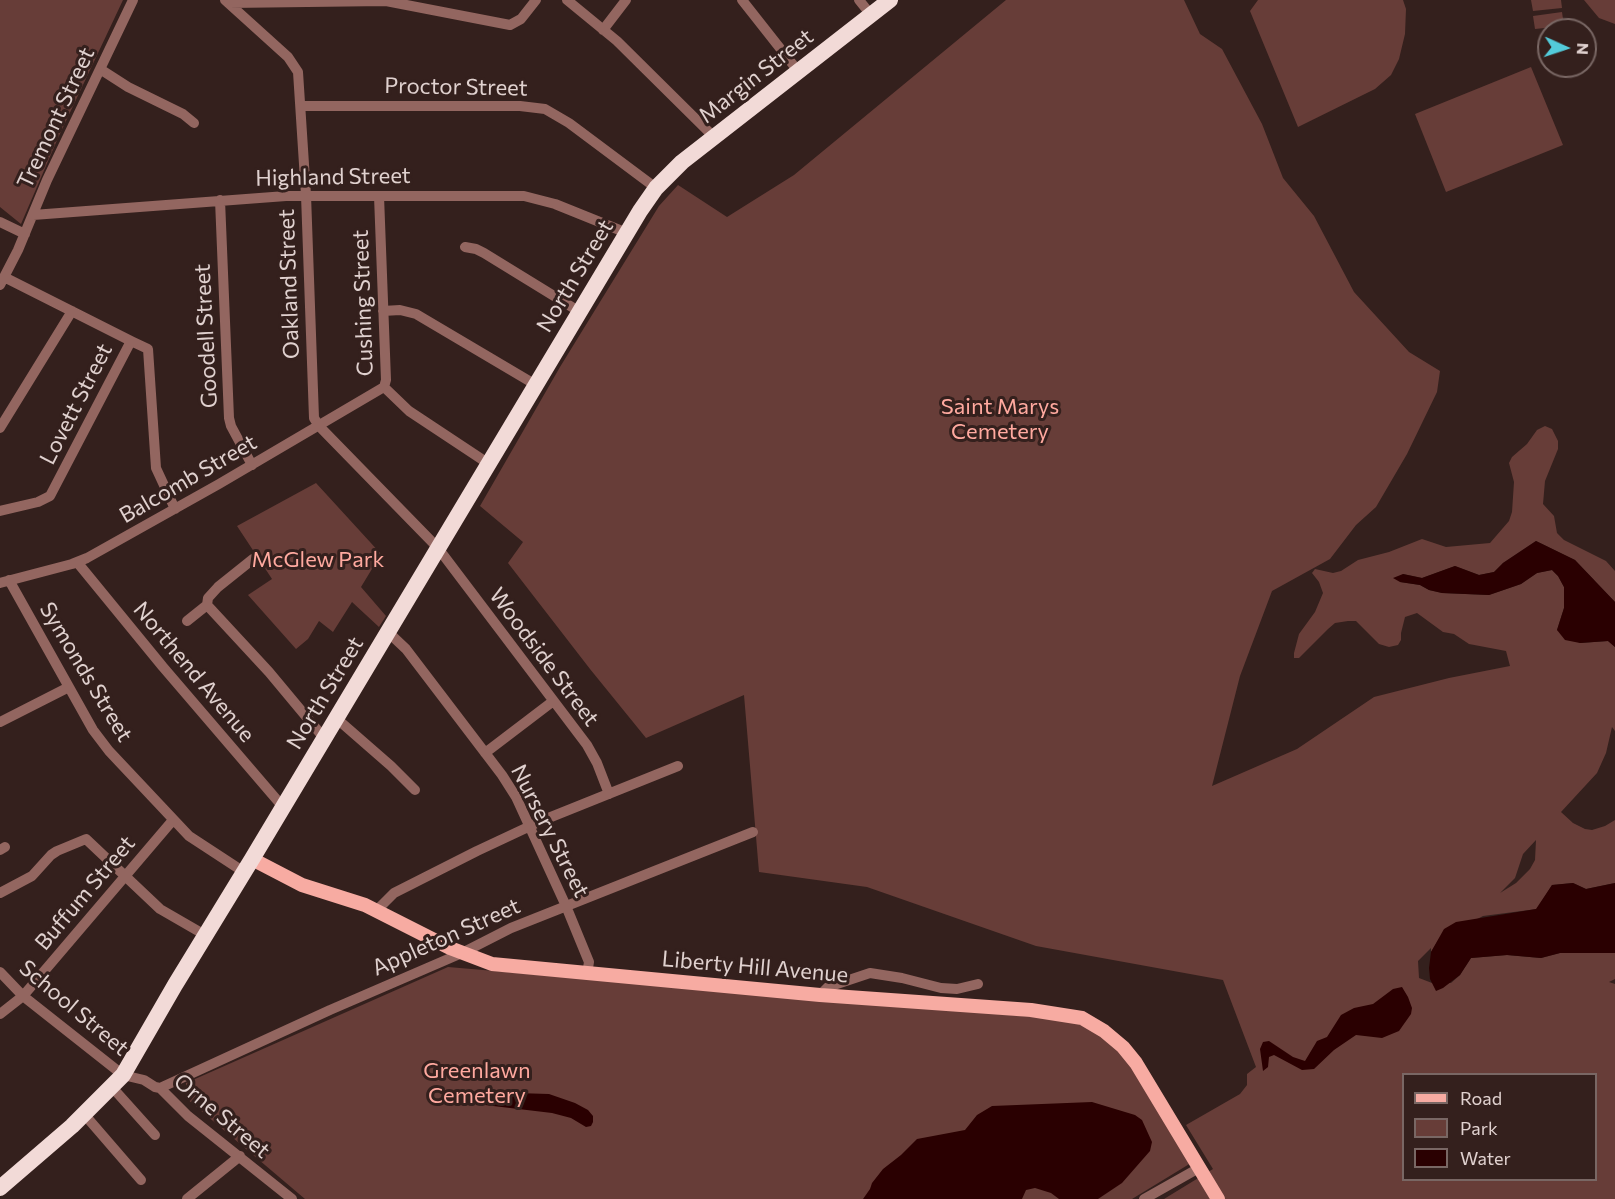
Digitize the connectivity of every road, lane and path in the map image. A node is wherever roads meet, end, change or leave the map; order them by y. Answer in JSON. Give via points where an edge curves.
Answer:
{"nodes":[{"id":1,"x":133,"y":0,"type":"edge"},
{"id":2,"x":536,"y":0,"type":"edge"},
{"id":3,"x":567,"y":0,"type":"edge"},
{"id":4,"x":626,"y":0,"type":"edge"},
{"id":5,"x":742,"y":0,"type":"edge"},
{"id":6,"x":858,"y":0,"type":"edge"},
{"id":7,"x":890,"y":0,"type":"edge"},
{"id":8,"x":227,"y":2,"type":"edge"},
{"id":9,"x":871,"y":15,"type":"junction"},
{"id":10,"x":603,"y":30,"type":"junction"},
{"id":11,"x":100,"y":69,"type":"junction"},
{"id":12,"x":798,"y":71,"type":"junction"},
{"id":13,"x":301,"y":106,"type":"junction"},
{"id":14,"x":194,"y":123,"type":"dead end"},
{"id":15,"x":715,"y":138,"type":"junction"},
{"id":16,"x":655,"y":190,"type":"junction"},
{"id":17,"x":306,"y":195,"type":"junction"},
{"id":18,"x":379,"y":196,"type":"junction"},
{"id":19,"x":220,"y":200,"type":"junction"},
{"id":20,"x":33,"y":215,"type":"junction"},
{"id":21,"x":0,"y":222,"type":"edge"},
{"id":22,"x":627,"y":233,"type":"junction"},
{"id":23,"x":25,"y":234,"type":"junction"},
{"id":24,"x":465,"y":247,"type":"dead end"},
{"id":25,"x":2,"y":281,"type":"edge"},
{"id":26,"x":72,"y":311,"type":"junction"},
{"id":27,"x":383,"y":311,"type":"junction"},
{"id":28,"x":580,"y":312,"type":"junction"},
{"id":29,"x":130,"y":340,"type":"junction"},
{"id":30,"x":536,"y":385,"type":"junction"},
{"id":31,"x":384,"y":387,"type":"junction"},
{"id":32,"x":319,"y":426,"type":"junction"},
{"id":33,"x":0,"y":428,"type":"edge"},
{"id":34,"x":489,"y":464,"type":"junction"},
{"id":35,"x":252,"y":465,"type":"junction"},
{"id":36,"x":175,"y":509,"type":"junction"},
{"id":37,"x":0,"y":511,"type":"edge"},
{"id":38,"x":438,"y":548,"type":"junction"},
{"id":39,"x":253,"y":559,"type":"dead end"},
{"id":40,"x":77,"y":562,"type":"junction"},
{"id":41,"x":4,"y":581,"type":"edge"},
{"id":42,"x":207,"y":605,"type":"junction"},
{"id":43,"x":187,"y":621,"type":"dead end"},
{"id":44,"x":388,"y":632,"type":"junction"},
{"id":45,"x":69,"y":687,"type":"junction"},
{"id":46,"x":552,"y":702,"type":"junction"},
{"id":47,"x":336,"y":718,"type":"junction"},
{"id":48,"x":0,"y":722,"type":"edge"},
{"id":49,"x":324,"y":738,"type":"junction"},
{"id":50,"x":485,"y":753,"type":"junction"},
{"id":51,"x":678,"y":766,"type":"dead end"},
{"id":52,"x":415,"y":790,"type":"dead end"},
{"id":53,"x":609,"y":794,"type":"junction"},
{"id":54,"x":283,"y":807,"type":"junction"},
{"id":55,"x":173,"y":820,"type":"junction"},
{"id":56,"x":529,"y":827,"type":"junction"},
{"id":57,"x":753,"y":832,"type":"dead end"},
{"id":58,"x":248,"y":865,"type":"junction"},
{"id":59,"x":125,"y":877,"type":"junction"},
{"id":60,"x":0,"y":893,"type":"edge"},
{"id":61,"x":566,"y":906,"type":"junction"},
{"id":62,"x":376,"y":911,"type":"junction"},
{"id":63,"x":205,"y":935,"type":"junction"},
{"id":64,"x":462,"y":953,"type":"junction"},
{"id":65,"x":0,"y":972,"type":"edge"},
{"id":66,"x":588,"y":974,"type":"junction"},
{"id":67,"x":978,"y":984,"type":"dead end"},
{"id":68,"x":820,"y":995,"type":"junction"},
{"id":69,"x":23,"y":996,"type":"junction"},
{"id":70,"x":0,"y":1014,"type":"edge"},
{"id":71,"x":117,"y":1080,"type":"junction"},
{"id":72,"x":160,"y":1088,"type":"junction"},
{"id":73,"x":84,"y":1114,"type":"junction"},
{"id":74,"x":155,"y":1135,"type":"dead end"},
{"id":75,"x":240,"y":1156,"type":"junction"},
{"id":76,"x":1199,"y":1168,"type":"junction"},
{"id":77,"x":141,"y":1180,"type":"dead end"},
{"id":78,"x":0,"y":1188,"type":"edge"},
{"id":79,"x":187,"y":1199,"type":"edge"},
{"id":80,"x":292,"y":1199,"type":"edge"},
{"id":81,"x":1144,"y":1199,"type":"edge"},
{"id":82,"x":1218,"y":1199,"type":"edge"}],
"edges":[{"from":1,"to":11,"type":"street","name":"Tremont Street"},
{"from":2,"to":8,"type":"street","via":[[521,19],[510,25],[398,2]]},
{"from":3,"to":10,"type":"street"},
{"from":4,"to":10,"type":"street"},
{"from":5,"to":12,"type":"street"},
{"from":6,"to":9,"type":"street"},
{"from":7,"to":9,"type":"highway","name":"Margin Street"},
{"from":8,"to":13,"type":"street","name":"Oakland Street","via":[[296,67]]},
{"from":9,"to":12,"type":"highway","name":"Margin Street"},
{"from":10,"to":15,"type":"street"},
{"from":11,"to":14,"type":"street"},
{"from":11,"to":20,"type":"street","name":"Tremont Street"},
{"from":12,"to":15,"type":"highway","name":"Margin Street"},
{"from":13,"to":16,"type":"street","name":"Proctor Street","via":[[545,109]]},
{"from":13,"to":17,"type":"street","name":"Oakland Street"},
{"from":15,"to":16,"type":"highway","name":"Margin Street","via":[[682,162]]},
{"from":16,"to":22,"type":"highway","name":"North Street"},
{"from":17,"to":18,"type":"street","name":"Highland Street"},
{"from":17,"to":19,"type":"street","name":"Highland Street"},
{"from":17,"to":32,"type":"street","name":"Oakland Street","via":[[312,400]]},
{"from":18,"to":22,"type":"street","name":"Highland Street","via":[[534,197]]},
{"from":18,"to":27,"type":"street","name":"Cushing Street"},
{"from":19,"to":20,"type":"street","name":"Highland Street"},
{"from":19,"to":35,"type":"street","name":"Goodell Street","via":[[230,418]]},
{"from":20,"to":23,"type":"street","name":"Tremont Street"},
{"from":21,"to":23,"type":"street"},
{"from":22,"to":28,"type":"highway","name":"North Street"},
{"from":23,"to":25,"type":"street","name":"Tremont Street"},
{"from":24,"to":28,"type":"street","via":[[484,253]]},
{"from":25,"to":26,"type":"street","name":"Lovett Street"},
{"from":26,"to":29,"type":"street","name":"Lovett Street"},
{"from":26,"to":33,"type":"street"},
{"from":27,"to":30,"type":"street","via":[[416,314]]},
{"from":27,"to":31,"type":"street","name":"Cushing Street"},
{"from":28,"to":30,"type":"highway","name":"North Street"},
{"from":29,"to":36,"type":"street","via":[[148,349],[156,468]]},
{"from":29,"to":37,"type":"street","name":"Lovett Street","via":[[50,496]]},
{"from":30,"to":34,"type":"highway","name":"North Street"},
{"from":31,"to":32,"type":"street","name":"Balcomb Street"},
{"from":31,"to":34,"type":"street","name":"Cushing Street","via":[[409,411]]},
{"from":32,"to":35,"type":"street","name":"Balcomb Street"},
{"from":32,"to":38,"type":"street"},
{"from":34,"to":38,"type":"highway","name":"North Street"},
{"from":35,"to":36,"type":"street","name":"Balcomb Street"},
{"from":36,"to":40,"type":"street","name":"Balcomb Street"},
{"from":38,"to":44,"type":"highway","name":"North Street"},
{"from":38,"to":46,"type":"street","name":"Woodside Street"},
{"from":39,"to":42,"type":"street","via":[[218,587]]},
{"from":40,"to":41,"type":"street","name":"Balcomb Street"},
{"from":40,"to":54,"type":"street","name":"Northend Avenue"},
{"from":41,"to":45,"type":"street","name":"Symonds Street"},
{"from":42,"to":43,"type":"street"},
{"from":42,"to":49,"type":"street"},
{"from":44,"to":47,"type":"highway","name":"North Street"},
{"from":44,"to":50,"type":"street","name":"Nursery Street","via":[[406,649]]},
{"from":45,"to":48,"type":"street"},
{"from":45,"to":55,"type":"street","name":"Symonds Street","via":[[109,751]]},
{"from":46,"to":50,"type":"street"},
{"from":46,"to":53,"type":"street","name":"Woodside Street","via":[[593,755]]},
{"from":47,"to":49,"type":"highway","name":"North Street"},
{"from":47,"to":52,"type":"street"},
{"from":49,"to":54,"type":"highway","name":"North Street"},
{"from":50,"to":56,"type":"street","name":"Nursery Street","via":[[516,796]]},
{"from":51,"to":53,"type":"street"},
{"from":53,"to":56,"type":"street"},
{"from":54,"to":58,"type":"highway","name":"North Street"},
{"from":55,"to":58,"type":"street","name":"Symonds Street","via":[[189,836]]},
{"from":55,"to":59,"type":"street","name":"Buffum Street"},
{"from":56,"to":61,"type":"street","name":"Nursery Street"},
{"from":56,"to":62,"type":"street","via":[[394,893]]},
{"from":57,"to":61,"type":"street","name":"Appleton Street"},
{"from":58,"to":62,"type":"main road","name":"Liberty Hill Avenue"},
{"from":58,"to":63,"type":"highway","name":"North Street"},
{"from":59,"to":60,"type":"street","via":[[86,839],[57,851],[32,876]]},
{"from":59,"to":63,"type":"street","via":[[160,909]]},
{"from":59,"to":69,"type":"street","name":"Buffum Street"},
{"from":61,"to":64,"type":"street","name":"Appleton Street"},
{"from":61,"to":66,"type":"street","name":"Nursery Street","via":[[589,962]]},
{"from":62,"to":64,"type":"main road","name":"Liberty Hill Avenue"},
{"from":63,"to":71,"type":"highway","name":"North Street"},
{"from":64,"to":66,"type":"main road","name":"Liberty Hill Avenue","via":[[502,966]]},
{"from":64,"to":72,"type":"street","name":"Appleton Street"},
{"from":65,"to":69,"type":"street","name":"School Street"},
{"from":66,"to":68,"type":"main road","name":"Liberty Hill Avenue"},
{"from":67,"to":68,"type":"street","via":[[941,988],[870,973],[828,987]]},
{"from":68,"to":76,"type":"main road","name":"Liberty Hill Avenue","via":[[1031,1010],[1092,1023],[1123,1047],[1136,1064]]},
{"from":69,"to":70,"type":"street","name":"Buffum Street"},
{"from":69,"to":71,"type":"street","name":"School Street"},
{"from":71,"to":72,"type":"street","name":"Orne Street","via":[[144,1080]]},
{"from":71,"to":73,"type":"highway","name":"North Street"},
{"from":71,"to":74,"type":"street"},
{"from":72,"to":75,"type":"street","name":"Orne Street","via":[[188,1116]]},
{"from":73,"to":77,"type":"street"},
{"from":73,"to":78,"type":"highway","name":"North Street"},
{"from":75,"to":79,"type":"street"},
{"from":75,"to":80,"type":"street","name":"Orne Street"},
{"from":76,"to":81,"type":"street"},
{"from":76,"to":82,"type":"main road","name":"Liberty Hill Avenue"}]}
